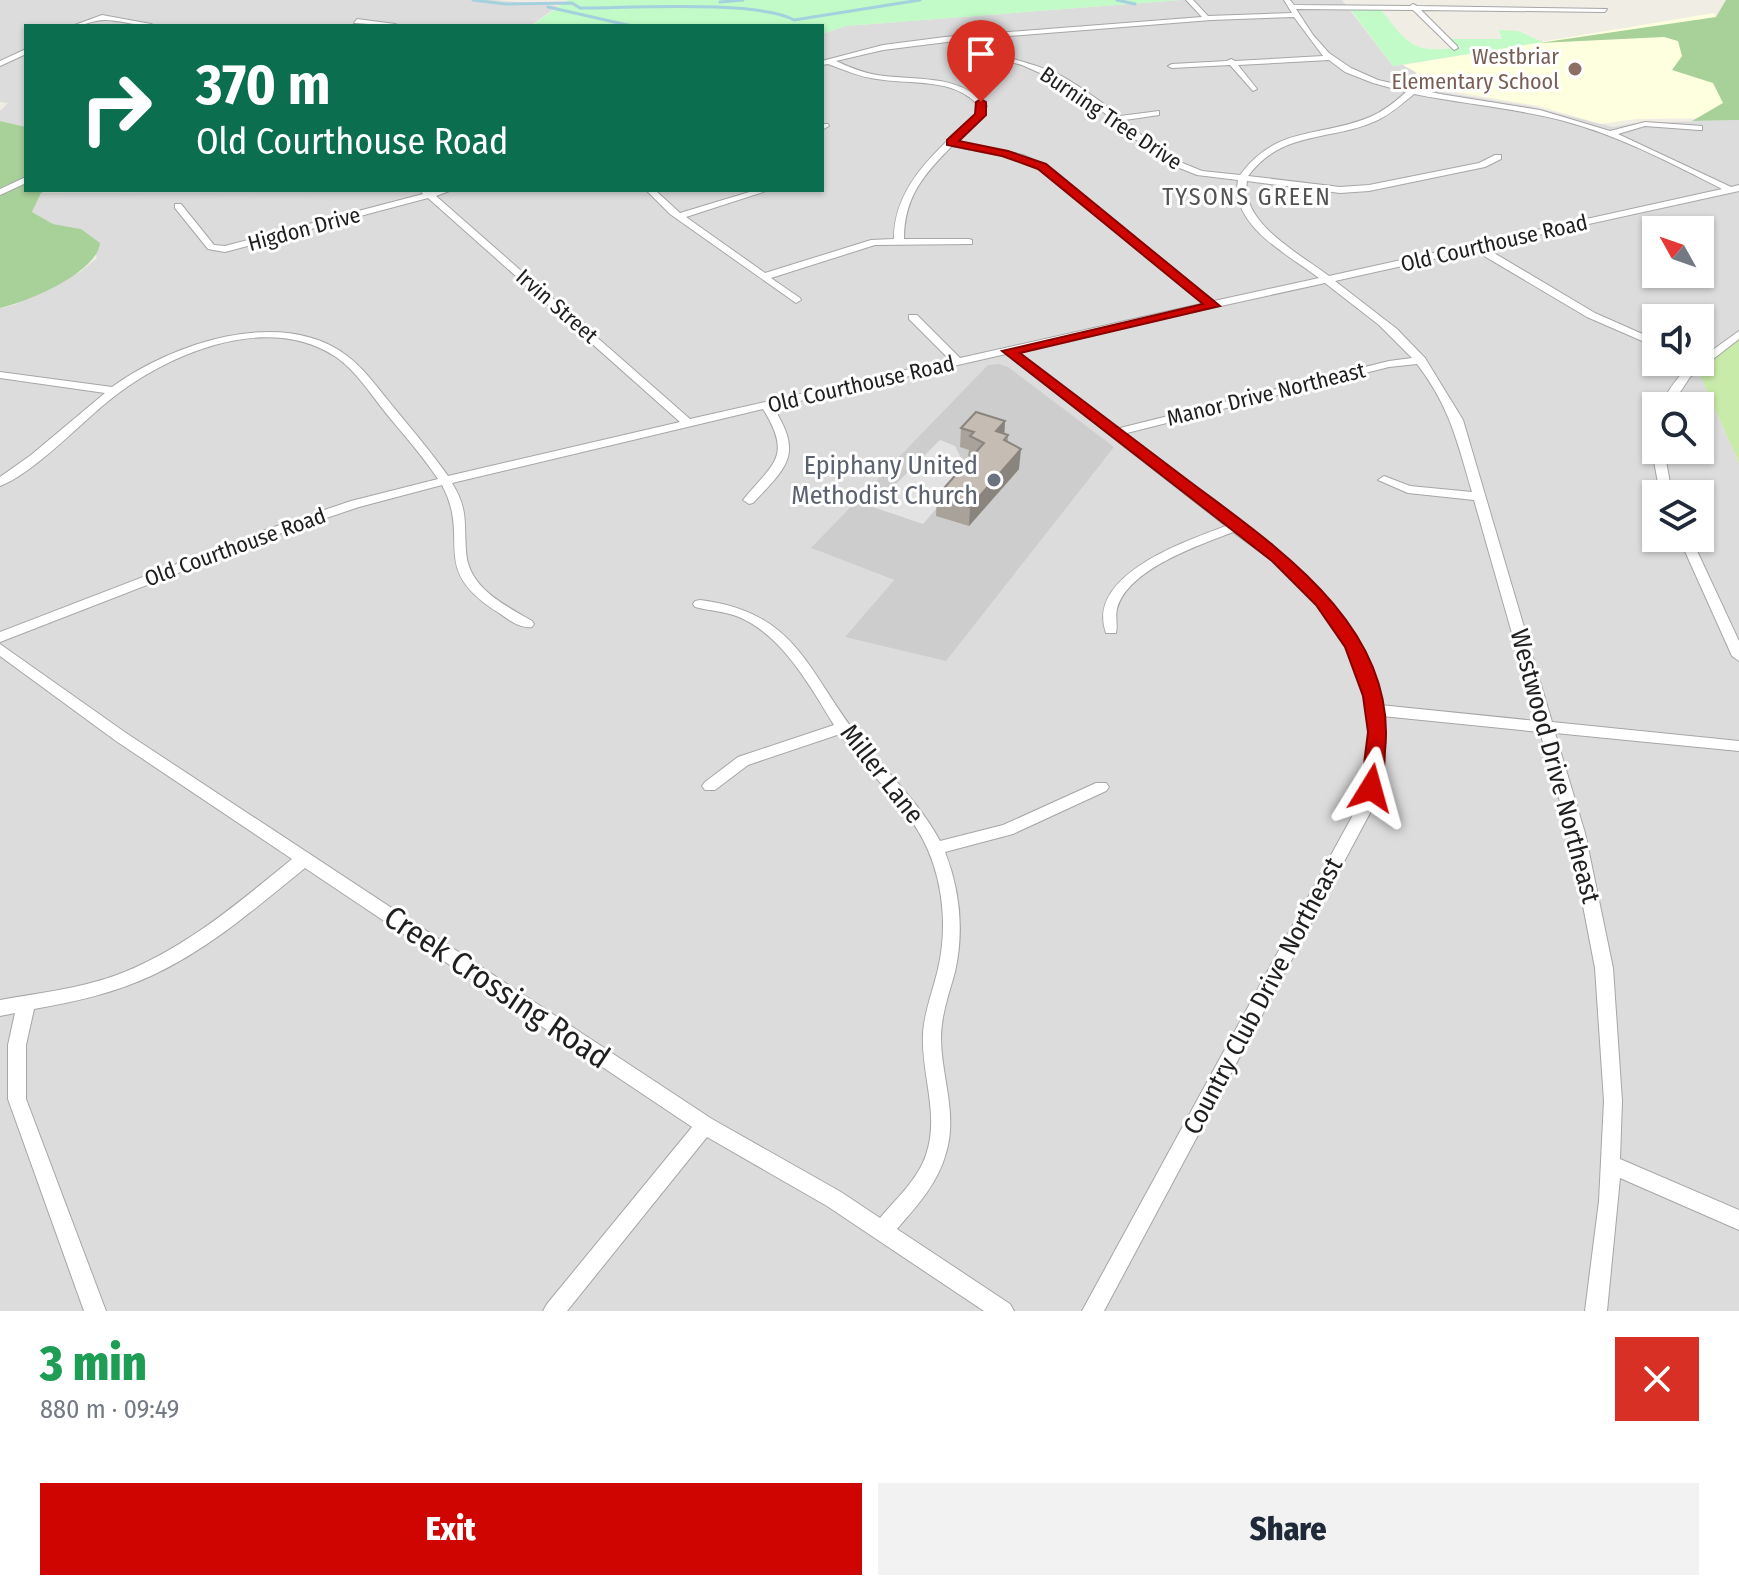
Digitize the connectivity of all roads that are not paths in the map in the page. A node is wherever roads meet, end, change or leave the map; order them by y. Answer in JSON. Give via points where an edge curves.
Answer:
{"nodes":[{"id":1,"x":1189,"y":0,"type":"edge"},
{"id":2,"x":1511,"y":0,"type":"edge"},
{"id":3,"x":1407,"y":4,"type":"edge"},
{"id":4,"x":1291,"y":7,"type":"edge"},
{"id":5,"x":1605,"y":10,"type":"dead end"},
{"id":6,"x":1519,"y":11,"type":"junction"},
{"id":7,"x":1205,"y":16,"type":"junction"},
{"id":8,"x":357,"y":21,"type":"dead end"},
{"id":9,"x":82,"y":24,"type":"edge"},
{"id":10,"x":140,"y":24,"type":"edge"},
{"id":11,"x":380,"y":24,"type":"edge"},
{"id":12,"x":965,"y":38,"type":"junction"},
{"id":13,"x":1454,"y":48,"type":"dead end"},
{"id":14,"x":24,"y":52,"type":"edge"},
{"id":15,"x":1329,"y":58,"type":"junction"},
{"id":16,"x":1231,"y":61,"type":"junction"},
{"id":17,"x":825,"y":62,"type":"edge"},
{"id":18,"x":0,"y":64,"type":"edge"},
{"id":19,"x":1172,"y":66,"type":"dead end"},
{"id":20,"x":1253,"y":89,"type":"dead end"},
{"id":21,"x":1413,"y":90,"type":"junction"},
{"id":22,"x":1156,"y":113,"type":"dead end"},
{"id":23,"x":1119,"y":119,"type":"junction"},
{"id":24,"x":1699,"y":128,"type":"dead end"},
{"id":25,"x":1611,"y":133,"type":"junction"},
{"id":26,"x":951,"y":143,"type":"junction"},
{"id":27,"x":1498,"y":157,"type":"dead end"},
{"id":28,"x":1244,"y":180,"type":"junction"},
{"id":29,"x":24,"y":181,"type":"edge"},
{"id":30,"x":1734,"y":189,"type":"edge"},
{"id":31,"x":0,"y":192,"type":"edge"},
{"id":32,"x":427,"y":192,"type":"edge"},
{"id":33,"x":652,"y":192,"type":"edge"},
{"id":34,"x":758,"y":192,"type":"edge"},
{"id":35,"x":178,"y":206,"type":"dead end"},
{"id":36,"x":679,"y":216,"type":"junction"},
{"id":37,"x":899,"y":239,"type":"junction"},
{"id":38,"x":969,"y":242,"type":"dead end"},
{"id":39,"x":1477,"y":247,"type":"junction"},
{"id":40,"x":764,"y":277,"type":"junction"},
{"id":41,"x":1328,"y":280,"type":"junction"},
{"id":42,"x":796,"y":300,"type":"dead end"},
{"id":43,"x":1214,"y":306,"type":"junction"},
{"id":44,"x":913,"y":317,"type":"dead end"},
{"id":45,"x":1739,"y":334,"type":"edge"},
{"id":46,"x":1642,"y":337,"type":"edge"},
{"id":47,"x":1009,"y":351,"type":"junction"},
{"id":48,"x":1714,"y":352,"type":"edge"},
{"id":49,"x":1421,"y":360,"type":"junction"},
{"id":50,"x":958,"y":362,"type":"junction"},
{"id":51,"x":0,"y":375,"type":"edge"},
{"id":52,"x":1686,"y":376,"type":"edge"},
{"id":53,"x":116,"y":391,"type":"junction"},
{"id":54,"x":1672,"y":392,"type":"edge"},
{"id":55,"x":766,"y":405,"type":"junction"},
{"id":56,"x":688,"y":423,"type":"junction"},
{"id":57,"x":1113,"y":433,"type":"junction"},
{"id":58,"x":1384,"y":480,"type":"dead end"},
{"id":59,"x":444,"y":481,"type":"junction"},
{"id":60,"x":0,"y":482,"type":"edge"},
{"id":61,"x":1480,"y":497,"type":"junction"},
{"id":62,"x":749,"y":500,"type":"dead end"},
{"id":63,"x":1236,"y":526,"type":"junction"},
{"id":64,"x":1691,"y":552,"type":"edge"},
{"id":65,"x":700,"y":604,"type":"dead end"},
{"id":66,"x":527,"y":624,"type":"dead end"},
{"id":67,"x":1111,"y":630,"type":"dead end"},
{"id":68,"x":0,"y":637,"type":"edge"},
{"id":69,"x":0,"y":649,"type":"edge"},
{"id":70,"x":1739,"y":656,"type":"edge"},
{"id":71,"x":1375,"y":710,"type":"junction"},
{"id":72,"x":1547,"y":726,"type":"junction"},
{"id":73,"x":843,"y":728,"type":"junction"},
{"id":74,"x":1739,"y":746,"type":"edge"},
{"id":75,"x":710,"y":786,"type":"dead end"},
{"id":76,"x":1101,"y":787,"type":"dead end"},
{"id":77,"x":936,"y":848,"type":"junction"},
{"id":78,"x":304,"y":859,"type":"junction"},
{"id":79,"x":26,"y":1003,"type":"junction"},
{"id":80,"x":0,"y":1008,"type":"edge"},
{"id":81,"x":705,"y":1125,"type":"junction"},
{"id":82,"x":1611,"y":1165,"type":"junction"},
{"id":83,"x":1739,"y":1220,"type":"edge"},
{"id":84,"x":882,"y":1231,"type":"junction"},
{"id":85,"x":95,"y":1311,"type":"edge"},
{"id":86,"x":554,"y":1311,"type":"edge"},
{"id":87,"x":1003,"y":1311,"type":"edge"},
{"id":88,"x":1093,"y":1311,"type":"edge"},
{"id":89,"x":1596,"y":1311,"type":"edge"}],
"edges":[{"from":1,"to":7,"type":"street"},
{"from":2,"to":6,"type":"street"},
{"from":3,"to":4,"type":"street"},
{"from":3,"to":6,"type":"street"},
{"from":3,"to":13,"type":"street"},
{"from":4,"to":7,"type":"street"},
{"from":4,"to":15,"type":"street"},
{"from":5,"to":6,"type":"street"},
{"from":7,"to":12,"type":"street"},
{"from":8,"to":11,"type":"street"},
{"from":9,"to":10,"type":"street","via":[[102,17]]},
{"from":12,"to":17,"type":"street","via":[[892,46]]},
{"from":12,"to":23,"type":"street","name":"Burning Tree Drive","via":[[981,51],[1050,73]]},
{"from":14,"to":18,"type":"street"},
{"from":15,"to":16,"type":"street"},
{"from":15,"to":21,"type":"street","via":[[1359,75]]},
{"from":16,"to":19,"type":"street"},
{"from":16,"to":20,"type":"street"},
{"from":17,"to":26,"type":"street","via":[[861,74],[951,86],[976,97],[983,111]]},
{"from":21,"to":25,"type":"street","via":[[1524,109]]},
{"from":21,"to":28,"type":"street","via":[[1401,106],[1373,121],[1273,149],[1255,161]]},
{"from":22,"to":23,"type":"street"},
{"from":23,"to":28,"type":"street","name":"Burning Tree Drive","via":[[1176,165]]},
{"from":24,"to":25,"type":"street","via":[[1645,124]]},
{"from":25,"to":30,"type":"street"},
{"from":26,"to":37,"type":"street","via":[[920,178],[900,215]]},
{"from":26,"to":43,"type":"street","via":[[1042,167]]},
{"from":27,"to":28,"type":"street","name":"Burning Tree Drive","via":[[1482,165],[1354,190]]},
{"from":28,"to":41,"type":"street","name":"Westwood Drive Northeast","via":[[1241,195],[1256,225]]},
{"from":29,"to":31,"type":"street"},
{"from":30,"to":39,"type":"street","name":"Old Courthouse Road"},
{"from":32,"to":35,"type":"street","name":"Higdon Drive","via":[[225,249],[211,247]]},
{"from":32,"to":56,"type":"street","name":"Irvin Street"},
{"from":33,"to":36,"type":"street"},
{"from":34,"to":36,"type":"street"},
{"from":36,"to":40,"type":"street"},
{"from":37,"to":38,"type":"street"},
{"from":37,"to":40,"type":"street","via":[[858,246]]},
{"from":39,"to":41,"type":"street","name":"Old Courthouse Road"},
{"from":39,"to":46,"type":"street","via":[[1570,304]]},
{"from":40,"to":42,"type":"street"},
{"from":41,"to":43,"type":"street","name":"Old Courthouse Road"},
{"from":41,"to":49,"type":"street","name":"Westwood Drive Northeast"},
{"from":43,"to":47,"type":"street","name":"Old Courthouse Road"},
{"from":44,"to":50,"type":"street"},
{"from":45,"to":48,"type":"street"},
{"from":47,"to":50,"type":"street","name":"Old Courthouse Road"},
{"from":47,"to":57,"type":"street","name":"Country Club Drive Northeast"},
{"from":49,"to":57,"type":"street","name":"Manor Drive Northeast"},
{"from":49,"to":61,"type":"street","name":"Westwood Drive Northeast","via":[[1457,420]]},
{"from":50,"to":55,"type":"street","name":"Old Courthouse Road"},
{"from":51,"to":53,"type":"street"},
{"from":52,"to":54,"type":"street"},
{"from":53,"to":59,"type":"street","via":[[147,368],[195,348],[252,336],[301,340],[343,357]]},
{"from":53,"to":60,"type":"street"},
{"from":55,"to":56,"type":"street","name":"Old Courthouse Road"},
{"from":55,"to":62,"type":"street","via":[[783,430],[786,451],[774,474]]},
{"from":56,"to":59,"type":"street","name":"Old Courthouse Road"},
{"from":57,"to":63,"type":"street","name":"Country Club Drive Northeast"},
{"from":58,"to":61,"type":"street","via":[[1408,489]]},
{"from":59,"to":66,"type":"street","via":[[460,516],[458,551],[467,579],[488,602]]},
{"from":59,"to":68,"type":"street","name":"Old Courthouse Road","via":[[272,532]]},
{"from":61,"to":72,"type":"street","name":"Westwood Drive Northeast"},
{"from":63,"to":67,"type":"street","via":[[1137,573],[1113,598],[1108,609]]},
{"from":63,"to":71,"type":"street","name":"Country Club Drive Northeast","via":[[1300,577],[1340,624],[1364,670]]},
{"from":64,"to":70,"type":"street"},
{"from":65,"to":73,"type":"street","name":"Miller Lane","via":[[737,611],[787,644]]},
{"from":69,"to":78,"type":"street","name":"Creek Crossing Road"},
{"from":71,"to":72,"type":"street"},
{"from":71,"to":88,"type":"street","name":"Country Club Drive Northeast","via":[[1376,761],[1362,813]]},
{"from":72,"to":74,"type":"street"},
{"from":72,"to":82,"type":"street","name":"Westwood Drive Northeast","via":[[1580,846],[1604,968],[1611,1044]]},
{"from":73,"to":75,"type":"street","via":[[743,761]]},
{"from":73,"to":77,"type":"street","name":"Miller Lane","via":[[906,801]]},
{"from":76,"to":77,"type":"street","via":[[1007,830]]},
{"from":77,"to":84,"type":"street","name":"Miller Lane","via":[[951,933],[932,1022],[942,1133],[926,1178]]},
{"from":78,"to":79,"type":"street","via":[[200,941],[151,969],[87,992]]},
{"from":78,"to":81,"type":"street","name":"Creek Crossing Road"},
{"from":79,"to":80,"type":"street"},
{"from":79,"to":85,"type":"street","via":[[16,1060],[17,1099]]},
{"from":81,"to":84,"type":"street","name":"Creek Crossing Road"},
{"from":81,"to":86,"type":"street"},
{"from":82,"to":83,"type":"street"},
{"from":82,"to":89,"type":"street","name":"Westwood Drive Northeast"},
{"from":84,"to":87,"type":"street","name":"Creek Crossing Road"}]}
